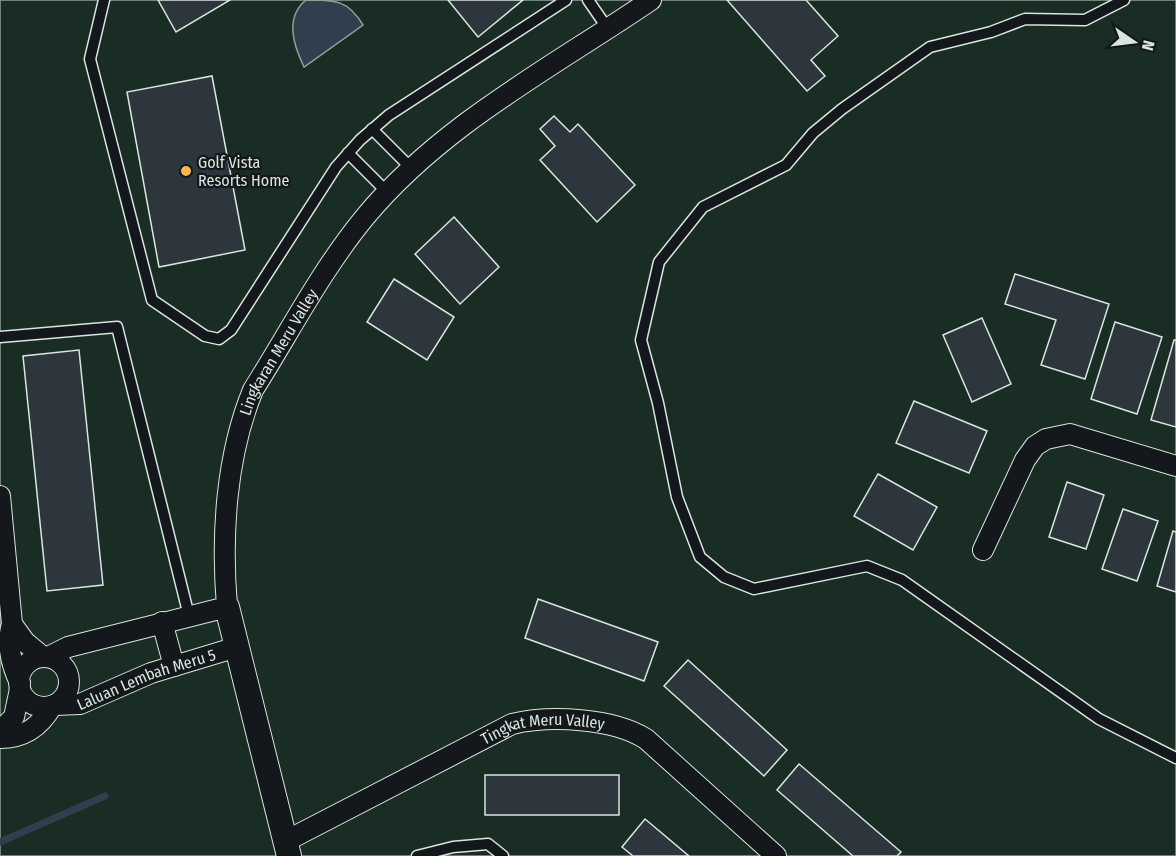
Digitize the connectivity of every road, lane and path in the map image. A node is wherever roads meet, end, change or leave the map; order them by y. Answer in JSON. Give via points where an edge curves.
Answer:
{"nodes":[{"id":1,"x":104,"y":0,"type":"edge"},
{"id":2,"x":566,"y":0,"type":"edge"},
{"id":3,"x":588,"y":0,"type":"edge"},
{"id":4,"x":651,"y":0,"type":"edge"},
{"id":5,"x":1124,"y":0,"type":"edge"},
{"id":6,"x":608,"y":29,"type":"junction"},
{"id":7,"x":372,"y":129,"type":"junction"},
{"id":8,"x":348,"y":153,"type":"junction"},
{"id":9,"x":411,"y":168,"type":"junction"},
{"id":10,"x":387,"y":192,"type":"junction"},
{"id":11,"x":0,"y":337,"type":"edge"},
{"id":12,"x":1176,"y":466,"type":"edge"},
{"id":13,"x":0,"y":496,"type":"edge"},
{"id":14,"x":983,"y":550,"type":"dead end"},
{"id":15,"x":227,"y":607,"type":"junction"},
{"id":16,"x":189,"y":616,"type":"junction"},
{"id":17,"x":162,"y":622,"type":"junction"},
{"id":18,"x":12,"y":624,"type":"junction"},
{"id":19,"x":237,"y":647,"type":"junction"},
{"id":20,"x":45,"y":657,"type":"junction"},
{"id":21,"x":174,"y":666,"type":"junction"},
{"id":22,"x":20,"y":686,"type":"junction"},
{"id":23,"x":53,"y":705,"type":"junction"},
{"id":24,"x":0,"y":731,"type":"edge"},
{"id":25,"x":0,"y":738,"type":"edge"},
{"id":26,"x":1176,"y":758,"type":"edge"},
{"id":27,"x":287,"y":848,"type":"edge"},
{"id":28,"x":417,"y":856,"type":"edge"},
{"id":29,"x":503,"y":856,"type":"edge"},
{"id":30,"x":776,"y":856,"type":"edge"}],
"edges":[{"from":1,"to":8,"type":"lane","via":[[90,59],[152,300],[205,336],[219,339],[231,330]]},
{"from":2,"to":7,"type":"lane"},
{"from":3,"to":6,"type":"lane"},
{"from":4,"to":6,"type":"street","name":"Lingkaran Meru Valley"},
{"from":5,"to":26,"type":"lane","via":[[1085,20],[1025,19],[930,47],[889,74],[813,133],[786,165],[703,207],[659,262],[641,340],[677,497],[700,556],[724,577],[754,589],[867,566],[902,580],[1099,719]]},
{"from":6,"to":9,"type":"street","name":"Lingkaran Meru Valley","via":[[464,124]]},
{"from":7,"to":8,"type":"lane"},
{"from":7,"to":9,"type":"lane"},
{"from":8,"to":10,"type":"lane"},
{"from":9,"to":10,"type":"street","name":"Lingkaran Meru Valley"},
{"from":10,"to":15,"type":"street","name":"Lingkaran Meru Valley","via":[[346,241],[253,390],[243,413],[228,502],[224,575]]},
{"from":11,"to":16,"type":"lane","via":[[117,327]]},
{"from":12,"to":14,"type":"street","via":[[1070,434],[1046,439],[1025,460]]},
{"from":13,"to":18,"type":"street"},
{"from":15,"to":16,"type":"street"},
{"from":15,"to":19,"type":"street","name":"Lingkaran Meru Valley"},
{"from":16,"to":17,"type":"street"},
{"from":17,"to":20,"type":"street"},
{"from":17,"to":21,"type":"street"},
{"from":18,"to":20,"type":"street","via":[[25,642]]},
{"from":18,"to":22,"type":"street","via":[[11,663]]},
{"from":19,"to":21,"type":"street","name":"Laluan Lembah Meru 5"},
{"from":19,"to":27,"type":"street","name":"Lingkaran Meru Valley"},
{"from":20,"to":22,"type":"street","via":[[35,659],[24,669]]},
{"from":20,"to":23,"type":"street","via":[[62,664],[69,678],[66,694]]},
{"from":21,"to":23,"type":"street","name":"Laluan Lembah Meru 5","via":[[80,704]]},
{"from":22,"to":23,"type":"street","via":[[33,704]]},
{"from":22,"to":24,"type":"street","via":[[14,717]]},
{"from":23,"to":25,"type":"street","name":"Laluan Lembah Meru 5","via":[[37,727],[16,737]]},
{"from":27,"to":30,"type":"street","name":"Tingkat Meru Valley","via":[[512,724],[529,720],[602,723],[635,732]]},
{"from":28,"to":29,"type":"lane","via":[[488,844]]}]}
